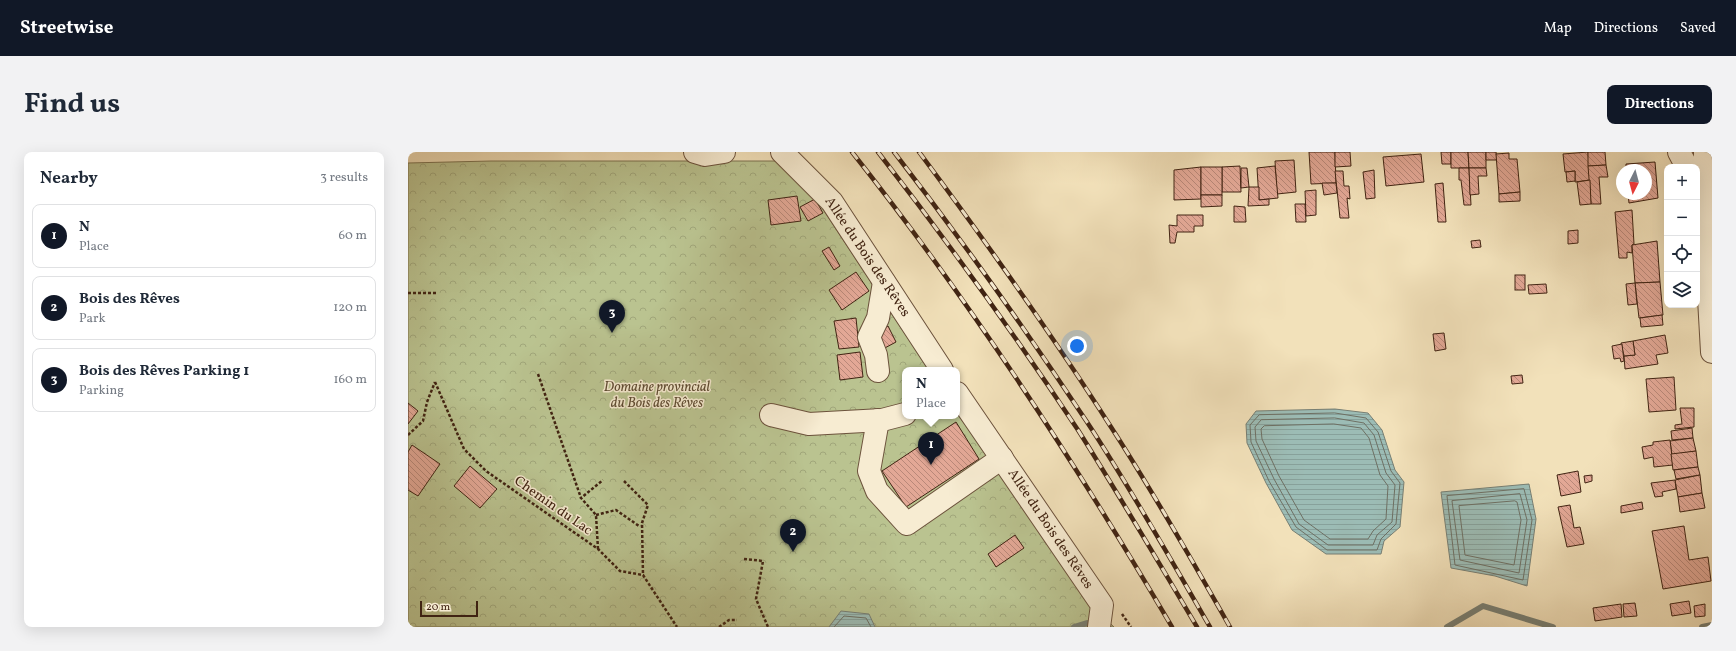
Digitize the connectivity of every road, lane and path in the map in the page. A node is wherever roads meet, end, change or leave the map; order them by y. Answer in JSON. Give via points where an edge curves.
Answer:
{"nodes":[{"id":1,"x":695,"y":152,"type":"edge"},
{"id":2,"x":724,"y":152,"type":"edge"},
{"id":3,"x":782,"y":152,"type":"edge"},
{"id":4,"x":1680,"y":152,"type":"edge"},
{"id":5,"x":1705,"y":152,"type":"edge"},
{"id":6,"x":1686,"y":164,"type":"edge"},
{"id":7,"x":1701,"y":199,"type":"edge"},
{"id":8,"x":884,"y":282,"type":"junction"},
{"id":9,"x":408,"y":293,"type":"edge"},
{"id":10,"x":436,"y":293,"type":"dead end"},
{"id":11,"x":1712,"y":352,"type":"edge"},
{"id":12,"x":940,"y":367,"type":"edge"},
{"id":13,"x":878,"y":371,"type":"dead end"},
{"id":14,"x":538,"y":374,"type":"dead end"},
{"id":15,"x":960,"y":398,"type":"edge"},
{"id":16,"x":771,"y":415,"type":"dead end"},
{"id":17,"x":902,"y":415,"type":"edge"},
{"id":18,"x":878,"y":420,"type":"junction"},
{"id":19,"x":408,"y":435,"type":"edge"},
{"id":20,"x":1002,"y":458,"type":"junction"},
{"id":21,"x":603,"y":480,"type":"dead end"},
{"id":22,"x":624,"y":481,"type":"dead end"},
{"id":23,"x":581,"y":498,"type":"junction"},
{"id":24,"x":596,"y":515,"type":"junction"},
{"id":25,"x":639,"y":526,"type":"dead end"},
{"id":26,"x":598,"y":549,"type":"junction"},
{"id":27,"x":744,"y":559,"type":"dead end"},
{"id":28,"x":643,"y":575,"type":"junction"},
{"id":29,"x":736,"y":620,"type":"dead end"},
{"id":30,"x":677,"y":627,"type":"edge"},
{"id":31,"x":719,"y":627,"type":"edge"},
{"id":32,"x":768,"y":627,"type":"edge"},
{"id":33,"x":1099,"y":627,"type":"edge"}],
"edges":[{"from":1,"to":2,"type":"street","via":[[705,155]]},
{"from":3,"to":8,"type":"street","name":"Allée du Bois des Rêves","via":[[832,202]]},
{"from":4,"to":6,"type":"street"},
{"from":5,"to":7,"type":"street"},
{"from":7,"to":11,"type":"street"},
{"from":8,"to":12,"type":"street","name":"Allée du Bois des Rêves"},
{"from":8,"to":13,"type":"street","via":[[878,318],[869,337],[876,355]]},
{"from":9,"to":10,"type":"path"},
{"from":14,"to":23,"type":"path"},
{"from":15,"to":20,"type":"street","name":"Allée du Bois des Rêves"},
{"from":16,"to":18,"type":"street","via":[[809,424]]},
{"from":17,"to":18,"type":"street"},
{"from":18,"to":20,"type":"street","via":[[869,472],[877,491],[907,524]]},
{"from":19,"to":26,"type":"path","name":"Chemin du Lac","via":[[423,421],[426,402],[435,382],[464,450],[486,471]]},
{"from":20,"to":33,"type":"street","name":"Allée du Bois des Rêves","via":[[1102,605]]},
{"from":21,"to":23,"type":"path"},
{"from":22,"to":28,"type":"path","via":[[648,505],[642,523]]},
{"from":23,"to":24,"type":"path"},
{"from":24,"to":25,"type":"path","via":[[616,510]]},
{"from":24,"to":26,"type":"path"},
{"from":26,"to":28,"type":"path","name":"Chemin du Lac","via":[[620,571]]},
{"from":27,"to":32,"type":"path","via":[[763,561],[756,598]]},
{"from":28,"to":30,"type":"path"},
{"from":29,"to":31,"type":"path","via":[[729,620]]}]}
